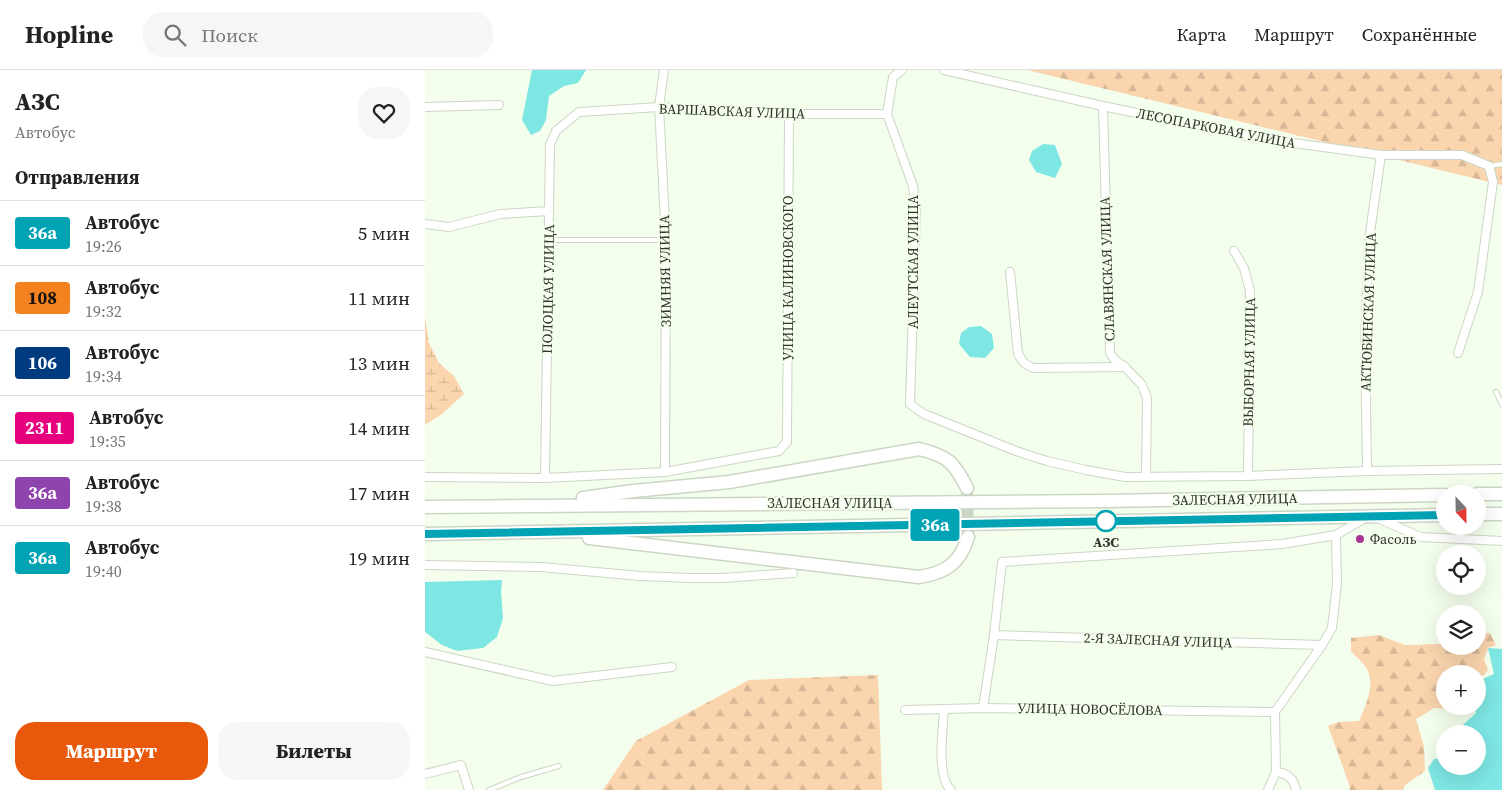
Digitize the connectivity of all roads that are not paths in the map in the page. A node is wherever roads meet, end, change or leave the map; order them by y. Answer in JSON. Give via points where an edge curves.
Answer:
{"nodes":[{"id":1,"x":664,"y":70,"type":"edge"},
{"id":2,"x":902,"y":70,"type":"edge"},
{"id":3,"x":944,"y":70,"type":"edge"},
{"id":4,"x":499,"y":105,"type":"dead end"},
{"id":5,"x":1103,"y":106,"type":"junction"},
{"id":6,"x":425,"y":107,"type":"edge"},
{"id":7,"x":659,"y":107,"type":"junction"},
{"id":8,"x":579,"y":112,"type":"joint"},
{"id":9,"x":789,"y":114,"type":"junction"},
{"id":10,"x":887,"y":114,"type":"junction"},
{"id":11,"x":1381,"y":154,"type":"junction"},
{"id":12,"x":1502,"y":164,"type":"edge"},
{"id":13,"x":1489,"y":166,"type":"junction"},
{"id":14,"x":549,"y":211,"type":"junction"},
{"id":15,"x":425,"y":224,"type":"edge"},
{"id":16,"x":549,"y":240,"type":"junction"},
{"id":17,"x":667,"y":240,"type":"junction"},
{"id":18,"x":1234,"y":251,"type":"dead end"},
{"id":19,"x":1010,"y":272,"type":"dead end"},
{"id":20,"x":1458,"y":353,"type":"dead end"},
{"id":21,"x":1125,"y":367,"type":"junction"},
{"id":22,"x":1496,"y":392,"type":"dead end"},
{"id":23,"x":1502,"y":404,"type":"edge"},
{"id":24,"x":1502,"y":470,"type":"edge"},
{"id":25,"x":1367,"y":471,"type":"junction"},
{"id":26,"x":665,"y":472,"type":"junction"},
{"id":27,"x":1146,"y":476,"type":"junction"},
{"id":28,"x":1248,"y":476,"type":"junction"},
{"id":29,"x":425,"y":477,"type":"edge"},
{"id":30,"x":545,"y":478,"type":"junction"},
{"id":31,"x":967,"y":488,"type":"tunnel mouth"},
{"id":32,"x":1486,"y":494,"type":"edge"},
{"id":33,"x":1502,"y":494,"type":"edge"},
{"id":34,"x":1436,"y":495,"type":"edge"},
{"id":35,"x":539,"y":505,"type":"junction"},
{"id":36,"x":425,"y":507,"type":"edge"},
{"id":37,"x":1486,"y":514,"type":"edge"},
{"id":38,"x":1502,"y":514,"type":"edge"},
{"id":39,"x":1370,"y":515,"type":"junction"},
{"id":40,"x":1436,"y":515,"type":"edge"},
{"id":41,"x":541,"y":532,"type":"junction"},
{"id":42,"x":425,"y":534,"type":"edge"},
{"id":43,"x":1336,"y":535,"type":"junction"},
{"id":44,"x":968,"y":537,"type":"tunnel mouth"},
{"id":45,"x":1502,"y":541,"type":"edge"},
{"id":46,"x":425,"y":565,"type":"edge"},
{"id":47,"x":793,"y":572,"type":"dead end"},
{"id":48,"x":994,"y":634,"type":"junction"},
{"id":49,"x":1322,"y":645,"type":"junction"},
{"id":50,"x":425,"y":652,"type":"edge"},
{"id":51,"x":672,"y":667,"type":"dead end"},
{"id":52,"x":983,"y":708,"type":"junction"},
{"id":53,"x":944,"y":709,"type":"junction"},
{"id":54,"x":905,"y":710,"type":"dead end"},
{"id":55,"x":1275,"y":712,"type":"junction"},
{"id":56,"x":559,"y":766,"type":"dead end"},
{"id":57,"x":1277,"y":772,"type":"junction"},
{"id":58,"x":425,"y":774,"type":"edge"},
{"id":59,"x":469,"y":790,"type":"edge"},
{"id":60,"x":489,"y":790,"type":"edge"},
{"id":61,"x":951,"y":790,"type":"edge"},
{"id":62,"x":1268,"y":790,"type":"edge"},
{"id":63,"x":1296,"y":790,"type":"edge"}],
"edges":[{"from":1,"to":7,"type":"street","name":"ЗИМНЯЯ УЛИЦА"},
{"from":2,"to":10,"type":"street","name":"АЛЕУТСКАЯ УЛИЦА","via":[[893,77]]},
{"from":3,"to":5,"type":"street","name":"ЛЕСОПАРКОВАЯ УЛИЦА"},
{"from":4,"to":6,"type":"street"},
{"from":5,"to":11,"type":"street","name":"ЛЕСОПАРКОВАЯ УЛИЦА","via":[[1250,137]]},
{"from":5,"to":21,"type":"street","name":"СЛАВЯНСКАЯ УЛИЦА","via":[[1109,353]]},
{"from":7,"to":8,"type":"street","name":"ВАРШАВСКАЯ УЛИЦА"},
{"from":7,"to":9,"type":"street","name":"ВАРШАВСКАЯ УЛИЦА"},
{"from":7,"to":17,"type":"street","name":"ЗИМНЯЯ УЛИЦА"},
{"from":8,"to":14,"type":"street","name":"ПОЛОЦКАЯ УЛИЦА","via":[[556,131],[550,145]]},
{"from":9,"to":10,"type":"street","name":"ВАРШАВСКАЯ УЛИЦА"},
{"from":9,"to":26,"type":"street","name":"УЛИЦА КАЛИНОВСКОГО","via":[[787,442],[779,451]]},
{"from":10,"to":27,"type":"street","name":"АЛЕУТСКАЯ УЛИЦА","via":[[913,186],[916,210],[910,404],[924,414],[1016,451],[1086,470],[1125,477]]},
{"from":11,"to":13,"type":"street","name":"ЛЕСОПАРКОВАЯ УЛИЦА","via":[[1462,155]]},
{"from":11,"to":25,"type":"street","name":"АКТЮБИНСКАЯ УЛИЦА","via":[[1369,240],[1365,341]]},
{"from":12,"to":13,"type":"lane"},
{"from":13,"to":20,"type":"street","via":[[1493,182],[1478,292]]},
{"from":14,"to":15,"type":"street","via":[[500,214],[449,227]]},
{"from":14,"to":16,"type":"street","name":"ПОЛОЦКАЯ УЛИЦА"},
{"from":16,"to":17,"type":"lane"},
{"from":16,"to":30,"type":"street","name":"ПОЛОЦКАЯ УЛИЦА"},
{"from":17,"to":26,"type":"street","name":"ЗИМНЯЯ УЛИЦА"},
{"from":18,"to":28,"type":"street","name":"ВЫБОРНАЯ УЛИЦА","via":[[1244,268],[1250,291]]},
{"from":19,"to":21,"type":"street","via":[[1018,354],[1024,363],[1033,368]]},
{"from":21,"to":27,"type":"street","name":"СЛАВЯНСКАЯ УЛИЦА","via":[[1142,385],[1147,398]]},
{"from":22,"to":23,"type":"lane"},
{"from":24,"to":25,"type":"street"},
{"from":25,"to":28,"type":"street"},
{"from":26,"to":30,"type":"street"},
{"from":27,"to":28,"type":"street"},
{"from":29,"to":30,"type":"street"},
{"from":31,"to":35,"type":"main road","via":[[956,467],[937,453],[919,449],[729,482],[633,491]]},
{"from":32,"to":33,"type":"main road"},
{"from":34,"to":35,"type":"main road","name":"ЗАЛЕСНАЯ УЛИЦА"},
{"from":35,"to":36,"type":"main road","name":"ЗАЛЕСНАЯ УЛИЦА"},
{"from":37,"to":38,"type":"main road"},
{"from":39,"to":40,"type":"main road","name":"ЗАЛЕСНАЯ УЛИЦА"},
{"from":39,"to":41,"type":"main road","name":"ЗАЛЕСНАЯ УЛИЦА"},
{"from":39,"to":43,"type":"street"},
{"from":39,"to":45,"type":"street","name":"ЗАЛЕСНАЯ УЛИЦА","via":[[1421,537]]},
{"from":41,"to":42,"type":"main road","name":"ЗАЛЕСНАЯ УЛИЦА"},
{"from":41,"to":44,"type":"main road","via":[[919,577],[935,574],[950,566],[964,552]]},
{"from":43,"to":48,"type":"street","via":[[1282,544],[1002,562]]},
{"from":43,"to":49,"type":"street","via":[[1337,584],[1332,628]]},
{"from":46,"to":47,"type":"street","via":[[541,566],[670,577],[723,578]]},
{"from":48,"to":49,"type":"street","name":"2-Я ЗАЛЕСНАЯ УЛИЦА"},
{"from":48,"to":52,"type":"street"},
{"from":49,"to":55,"type":"street"},
{"from":50,"to":51,"type":"street","via":[[553,682]]},
{"from":52,"to":53,"type":"street","name":"УЛИЦА НОВОСЁЛОВА"},
{"from":52,"to":55,"type":"street","name":"УЛИЦА НОВОСЁЛОВА"},
{"from":53,"to":54,"type":"street","name":"УЛИЦА НОВОСЁЛОВА"},
{"from":53,"to":61,"type":"street","via":[[943,770]]},
{"from":55,"to":57,"type":"street"},
{"from":56,"to":60,"type":"lane"},
{"from":57,"to":62,"type":"street"},
{"from":57,"to":63,"type":"street","via":[[1285,773]]},
{"from":58,"to":59,"type":"street","via":[[461,765]]}]}
